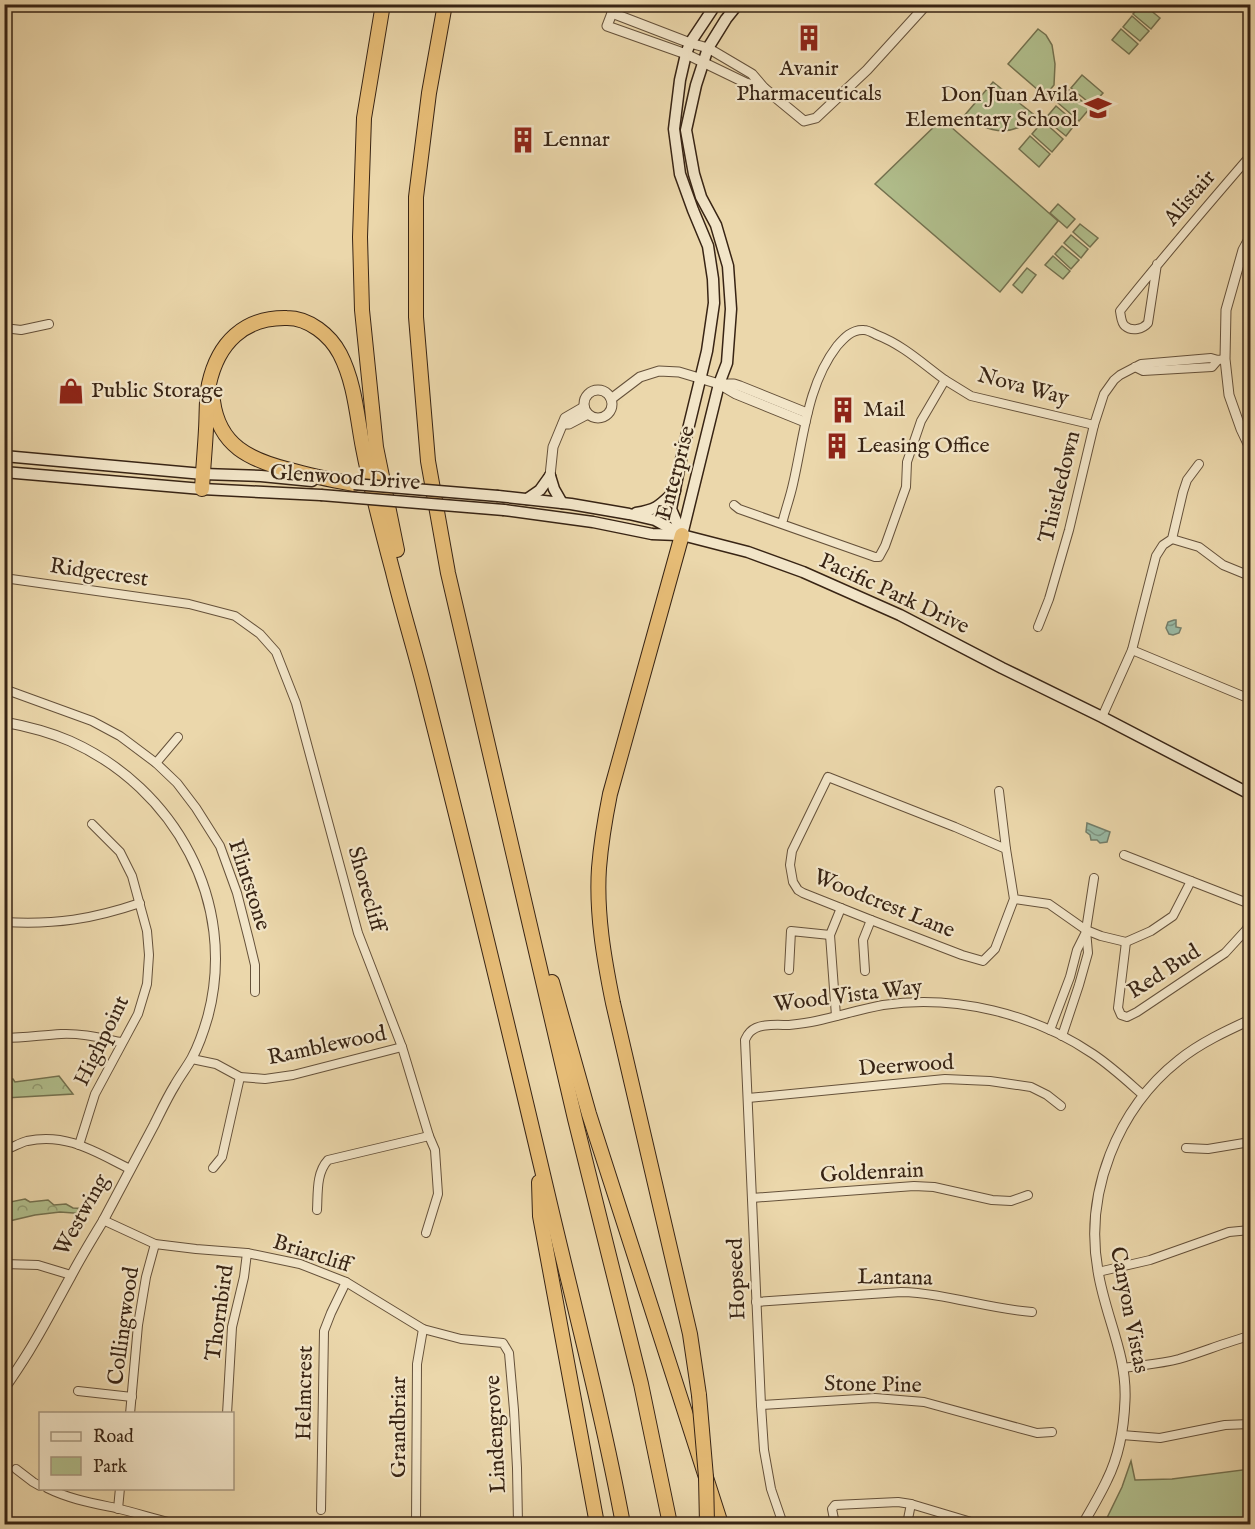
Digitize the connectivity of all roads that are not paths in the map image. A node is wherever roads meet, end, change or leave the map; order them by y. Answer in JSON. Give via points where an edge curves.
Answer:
{"nodes":[{"id":1,"x":383,"y":4,"type":"edge"},
{"id":2,"x":444,"y":4,"type":"edge"},
{"id":3,"x":716,"y":4,"type":"edge"},
{"id":4,"x":738,"y":4,"type":"edge"},
{"id":5,"x":927,"y":4,"type":"edge"},
{"id":6,"x":613,"y":9,"type":"edge"},
{"id":7,"x":690,"y":43,"type":"junction"},
{"id":8,"x":708,"y":48,"type":"junction"},
{"id":9,"x":686,"y":54,"type":"junction"},
{"id":10,"x":704,"y":62,"type":"junction"},
{"id":11,"x":764,"y":88,"type":"junction"},
{"id":12,"x":1251,"y":156,"type":"edge"},
{"id":13,"x":1251,"y":237,"type":"edge"},
{"id":14,"x":1157,"y":264,"type":"junction"},
{"id":15,"x":49,"y":324,"type":"dead end"},
{"id":16,"x":4,"y":328,"type":"edge"},
{"id":17,"x":1221,"y":359,"type":"junction"},
{"id":18,"x":214,"y":368,"type":"junction"},
{"id":19,"x":701,"y":378,"type":"junction"},
{"id":20,"x":945,"y":380,"type":"junction"},
{"id":21,"x":720,"y":384,"type":"junction"},
{"id":22,"x":611,"y":399,"type":"junction"},
{"id":23,"x":586,"y":411,"type":"junction"},
{"id":24,"x":806,"y":418,"type":"junction"},
{"id":25,"x":1094,"y":425,"type":"junction"},
{"id":26,"x":1251,"y":448,"type":"edge"},
{"id":27,"x":4,"y":456,"type":"edge"},
{"id":28,"x":1199,"y":464,"type":"dead end"},
{"id":29,"x":4,"y":472,"type":"edge"},
{"id":30,"x":203,"y":474,"type":"junction"},
{"id":31,"x":550,"y":476,"type":"junction"},
{"id":32,"x":317,"y":479,"type":"junction"},
{"id":33,"x":354,"y":484,"type":"joint"},
{"id":34,"x":202,"y":489,"type":"junction"},
{"id":35,"x":675,"y":491,"type":"junction"},
{"id":36,"x":498,"y":496,"type":"joint"},
{"id":37,"x":527,"y":499,"type":"junction"},
{"id":38,"x":562,"y":503,"type":"junction"},
{"id":39,"x":734,"y":505,"type":"dead end"},
{"id":40,"x":630,"y":514,"type":"junction"},
{"id":41,"x":782,"y":524,"type":"junction"},
{"id":42,"x":682,"y":535,"type":"junction"},
{"id":43,"x":1172,"y":538,"type":"junction"},
{"id":44,"x":1251,"y":576,"type":"edge"},
{"id":45,"x":4,"y":578,"type":"edge"},
{"id":46,"x":189,"y":604,"type":"joint"},
{"id":47,"x":1038,"y":627,"type":"dead end"},
{"id":48,"x":1132,"y":650,"type":"junction"},
{"id":49,"x":4,"y":689,"type":"edge"},
{"id":50,"x":425,"y":693,"type":"junction"},
{"id":51,"x":1251,"y":699,"type":"edge"},
{"id":52,"x":1102,"y":717,"type":"junction"},
{"id":53,"x":4,"y":722,"type":"edge"},
{"id":54,"x":178,"y":737,"type":"dead end"},
{"id":55,"x":156,"y":763,"type":"junction"},
{"id":56,"x":497,"y":783,"type":"junction"},
{"id":57,"x":999,"y":790,"type":"dead end"},
{"id":58,"x":1251,"y":794,"type":"edge"},
{"id":59,"x":92,"y":825,"type":"dead end"},
{"id":60,"x":1006,"y":849,"type":"junction"},
{"id":61,"x":1124,"y":855,"type":"dead end"},
{"id":62,"x":1094,"y":878,"type":"dead end"},
{"id":63,"x":1191,"y":881,"type":"junction"},
{"id":64,"x":1014,"y":899,"type":"junction"},
{"id":65,"x":140,"y":903,"type":"junction"},
{"id":66,"x":1251,"y":904,"type":"edge"},
{"id":67,"x":841,"y":908,"type":"junction"},
{"id":68,"x":871,"y":921,"type":"junction"},
{"id":69,"x":4,"y":922,"type":"edge"},
{"id":70,"x":1251,"y":923,"type":"edge"},
{"id":71,"x":1086,"y":930,"type":"junction"},
{"id":72,"x":830,"y":935,"type":"junction"},
{"id":73,"x":1126,"y":942,"type":"junction"},
{"id":74,"x":789,"y":970,"type":"dead end"},
{"id":75,"x":865,"y":971,"type":"dead end"},
{"id":76,"x":255,"y":992,"type":"dead end"},
{"id":77,"x":836,"y":1016,"type":"junction"},
{"id":78,"x":1251,"y":1020,"type":"edge"},
{"id":79,"x":1050,"y":1030,"type":"junction"},
{"id":80,"x":750,"y":1031,"type":"joint"},
{"id":81,"x":1062,"y":1036,"type":"junction"},
{"id":82,"x":4,"y":1038,"type":"edge"},
{"id":83,"x":122,"y":1042,"type":"junction"},
{"id":84,"x":402,"y":1047,"type":"junction"},
{"id":85,"x":192,"y":1059,"type":"junction"},
{"id":86,"x":240,"y":1077,"type":"junction"},
{"id":87,"x":1248,"y":1092,"type":"dead end"},
{"id":88,"x":1143,"y":1095,"type":"junction"},
{"id":89,"x":748,"y":1098,"type":"junction"},
{"id":90,"x":1061,"y":1106,"type":"dead end"},
{"id":91,"x":1251,"y":1111,"type":"edge"},
{"id":92,"x":429,"y":1136,"type":"junction"},
{"id":93,"x":1251,"y":1142,"type":"edge"},
{"id":94,"x":79,"y":1145,"type":"junction"},
{"id":95,"x":1186,"y":1148,"type":"dead end"},
{"id":96,"x":4,"y":1150,"type":"edge"},
{"id":97,"x":539,"y":1156,"type":"junction"},
{"id":98,"x":213,"y":1168,"type":"dead end"},
{"id":99,"x":130,"y":1169,"type":"junction"},
{"id":100,"x":1028,"y":1195,"type":"dead end"},
{"id":101,"x":752,"y":1198,"type":"junction"},
{"id":102,"x":317,"y":1210,"type":"dead end"},
{"id":103,"x":103,"y":1220,"type":"junction"},
{"id":104,"x":1251,"y":1230,"type":"edge"},
{"id":105,"x":426,"y":1233,"type":"dead end"},
{"id":106,"x":155,"y":1244,"type":"junction"},
{"id":107,"x":247,"y":1253,"type":"junction"},
{"id":108,"x":4,"y":1264,"type":"edge"},
{"id":109,"x":1098,"y":1272,"type":"junction"},
{"id":110,"x":71,"y":1275,"type":"junction"},
{"id":111,"x":346,"y":1282,"type":"junction"},
{"id":112,"x":756,"y":1302,"type":"junction"},
{"id":113,"x":1032,"y":1312,"type":"dead end"},
{"id":114,"x":423,"y":1329,"type":"junction"},
{"id":115,"x":1251,"y":1336,"type":"edge"},
{"id":116,"x":502,"y":1343,"type":"joint"},
{"id":117,"x":1123,"y":1368,"type":"junction"},
{"id":118,"x":4,"y":1389,"type":"edge"},
{"id":119,"x":78,"y":1392,"type":"dead end"},
{"id":120,"x":132,"y":1397,"type":"junction"},
{"id":121,"x":761,"y":1405,"type":"junction"},
{"id":122,"x":130,"y":1412,"type":"edge"},
{"id":123,"x":227,"y":1412,"type":"edge"},
{"id":124,"x":1251,"y":1424,"type":"edge"},
{"id":125,"x":1052,"y":1432,"type":"dead end"},
{"id":126,"x":1122,"y":1435,"type":"junction"},
{"id":127,"x":16,"y":1469,"type":"dead end"},
{"id":128,"x":39,"y":1485,"type":"edge"},
{"id":129,"x":51,"y":1490,"type":"edge"},
{"id":130,"x":120,"y":1490,"type":"edge"},
{"id":131,"x":911,"y":1504,"type":"junction"},
{"id":132,"x":118,"y":1509,"type":"junction"},
{"id":133,"x":321,"y":1510,"type":"dead end"},
{"id":134,"x":176,"y":1524,"type":"edge"},
{"id":135,"x":416,"y":1524,"type":"edge"},
{"id":136,"x":518,"y":1524,"type":"edge"},
{"id":137,"x":597,"y":1524,"type":"edge"},
{"id":138,"x":623,"y":1524,"type":"edge"},
{"id":139,"x":670,"y":1524,"type":"edge"},
{"id":140,"x":707,"y":1524,"type":"edge"},
{"id":141,"x":721,"y":1524,"type":"edge"},
{"id":142,"x":783,"y":1524,"type":"edge"},
{"id":143,"x":835,"y":1524,"type":"edge"},
{"id":144,"x":907,"y":1524,"type":"edge"},
{"id":145,"x":977,"y":1524,"type":"edge"},
{"id":146,"x":1083,"y":1524,"type":"edge"}],
"edges":[{"from":1,"to":50,"type":"highway","via":[[364,118],[362,310],[376,447]]},
{"from":2,"to":56,"type":"highway","via":[[416,197],[416,317],[437,517]]},
{"from":3,"to":7,"type":"main road","name":"Enterprise"},
{"from":4,"to":8,"type":"main road","name":"Enterprise"},
{"from":5,"to":11,"type":"street","via":[[867,70],[816,118],[804,121]]},
{"from":6,"to":7,"type":"street"},
{"from":6,"to":9,"type":"street","via":[[607,26]]},
{"from":7,"to":8,"type":"street"},
{"from":7,"to":9,"type":"main road","name":"Enterprise"},
{"from":8,"to":10,"type":"main road","name":"Enterprise"},
{"from":8,"to":11,"type":"street","via":[[752,74]]},
{"from":9,"to":10,"type":"street"},
{"from":9,"to":19,"type":"main road","name":"Enterprise","via":[[674,129],[677,156],[680,174],[708,246],[713,279],[714,303]]},
{"from":10,"to":11,"type":"street"},
{"from":10,"to":21,"type":"main road","name":"Enterprise","via":[[686,130],[701,197],[716,225],[728,266],[731,309],[727,363]]},
{"from":12,"to":14,"type":"street","name":"Alistair"},
{"from":13,"to":17,"type":"street","via":[[1226,310]]},
{"from":14,"to":14,"type":"street","name":"Alistair","via":[[1120,311],[1125,326],[1139,329],[1148,323]]},
{"from":15,"to":16,"type":"street","via":[[21,330]]},
{"from":17,"to":25,"type":"street","name":"Thistledown","via":[[1141,364],[1114,380],[1104,394]]},
{"from":17,"to":26,"type":"street","via":[[1229,395]]},
{"from":18,"to":30,"type":"highway","via":[[209,386]]},
{"from":18,"to":32,"type":"highway","via":[[215,415],[230,441],[265,464]]},
{"from":18,"to":50,"type":"highway","via":[[228,341],[255,324],[276,318],[309,323],[339,351],[348,372],[363,449]]},
{"from":19,"to":21,"type":"street"},
{"from":19,"to":22,"type":"street","via":[[659,371],[640,377]]},
{"from":19,"to":35,"type":"main road","name":"Enterprise"},
{"from":20,"to":24,"type":"street","name":"Nova Way","via":[[886,338],[864,330],[854,332],[844,337],[831,354],[818,379]]},
{"from":20,"to":25,"type":"street","name":"Nova Way","via":[[971,396]]},
{"from":20,"to":41,"type":"street","name":"Nova Way","via":[[921,421],[907,462],[906,487],[879,557]]},
{"from":21,"to":24,"type":"street","via":[[740,386]]},
{"from":21,"to":42,"type":"main road","name":"Enterprise"},
{"from":22,"to":23,"type":"street","via":[[612,407],[605,417],[597,418]]},
{"from":22,"to":23,"type":"street","via":[[603,391],[595,390],[585,397]]},
{"from":23,"to":31,"type":"street","via":[[563,424],[553,447]]},
{"from":24,"to":41,"type":"street","name":"Nova Way"},
{"from":25,"to":47,"type":"street","name":"Thistledown","via":[[1069,530]]},
{"from":27,"to":30,"type":"main road","name":"Glenwood Drive"},
{"from":28,"to":43,"type":"street","via":[[1187,480]]},
{"from":29,"to":34,"type":"main road","name":"Glenwood Drive"},
{"from":30,"to":32,"type":"main road","name":"Glenwood Drive"},
{"from":30,"to":34,"type":"highway"},
{"from":31,"to":37,"type":"main road"},
{"from":31,"to":38,"type":"main road"},
{"from":32,"to":33,"type":"highway"},
{"from":33,"to":36,"type":"main road","name":"Glenwood Drive","bridge":true},
{"from":34,"to":42,"type":"main road","name":"Glenwood Drive","bridge":true,"via":[[504,510],[652,534]]},
{"from":35,"to":40,"type":"main road","via":[[651,511]]},
{"from":35,"to":42,"type":"main road","name":"Enterprise","via":[[671,510]]},
{"from":36,"to":37,"type":"main road","name":"Pacific Park Drive"},
{"from":37,"to":38,"type":"main road","name":"Pacific Park Drive"},
{"from":38,"to":40,"type":"main road","name":"Pacific Park Drive"},
{"from":39,"to":41,"type":"street","name":"Nova Way"},
{"from":40,"to":42,"type":"main road","name":"Pacific Park Drive","via":[[655,520]]},
{"from":42,"to":52,"type":"main road","name":"Pacific Park Drive","via":[[748,552],[803,572],[900,615]]},
{"from":42,"to":140,"type":"highway","bridge":true,"via":[[610,794],[599,869],[599,912],[613,1003],[690,1334],[699,1395]]},
{"from":43,"to":44,"type":"street","via":[[1199,547],[1223,565]]},
{"from":43,"to":48,"type":"street","via":[[1156,556]]},
{"from":45,"to":46,"type":"street","name":"Ridgecrest"},
{"from":46,"to":84,"type":"street","name":"Shorecliff","via":[[234,616],[260,634],[276,652],[296,702],[358,933]]},
{"from":48,"to":51,"type":"street"},
{"from":48,"to":52,"type":"street"},
{"from":49,"to":55,"type":"street","name":"Flintstone","via":[[120,735]]},
{"from":50,"to":97,"type":"highway"},
{"from":52,"to":58,"type":"main road","name":"Pacific Park Drive"},
{"from":53,"to":85,"type":"street","name":"Westwing","via":[[27,726],[97,755],[159,807],[189,849],[210,907],[215,954],[208,1015]]},
{"from":54,"to":55,"type":"street"},
{"from":55,"to":76,"type":"street","name":"Flintstone","via":[[184,791],[220,846],[237,893],[255,965]]},
{"from":56,"to":139,"type":"highway","via":[[641,1384]]},
{"from":56,"to":141,"type":"highway","via":[[589,1114]]},
{"from":57,"to":60,"type":"street","name":"Woodcrest Lane"},
{"from":59,"to":65,"type":"street","name":"Highpoint","via":[[120,852]]},
{"from":60,"to":64,"type":"street","name":"Woodcrest Lane"},
{"from":60,"to":67,"type":"street","name":"Woodcrest Lane","via":[[828,777],[792,851],[790,866],[798,890]]},
{"from":61,"to":63,"type":"street"},
{"from":62,"to":71,"type":"street"},
{"from":63,"to":66,"type":"street"},
{"from":63,"to":73,"type":"street","via":[[1173,916]]},
{"from":64,"to":68,"type":"street","name":"Woodcrest Lane","via":[[995,949],[983,961]]},
{"from":64,"to":71,"type":"street","via":[[1049,904]]},
{"from":65,"to":69,"type":"street","via":[[80,920]]},
{"from":65,"to":83,"type":"street","name":"Highpoint","via":[[147,931],[147,984],[138,1014]]},
{"from":67,"to":68,"type":"street","name":"Woodcrest Lane"},
{"from":67,"to":72,"type":"street"},
{"from":68,"to":75,"type":"street","via":[[863,940]]},
{"from":70,"to":73,"type":"street","name":"Red Bud","via":[[1226,953],[1127,1017],[1121,1016],[1118,1008]]},
{"from":71,"to":73,"type":"street"},
{"from":71,"to":79,"type":"street"},
{"from":71,"to":81,"type":"street","via":[[1088,953]]},
{"from":72,"to":74,"type":"street","via":[[791,931]]},
{"from":72,"to":77,"type":"street"},
{"from":77,"to":79,"type":"street","name":"Wood Vista Way","via":[[884,1005],[956,1004],[1016,1017]]},
{"from":77,"to":80,"type":"street","name":"Wood Vista Way"},
{"from":78,"to":88,"type":"street","name":"Canyon Vistas","via":[[1196,1047]]},
{"from":79,"to":81,"type":"street","name":"Wood Vista Way"},
{"from":80,"to":89,"type":"street","name":"Hopseed","via":[[745,1040]]},
{"from":81,"to":88,"type":"street","name":"Wood Vista Way","via":[[1094,1055]]},
{"from":82,"to":83,"type":"street","via":[[61,1034]]},
{"from":83,"to":94,"type":"street","name":"Highpoint","via":[[95,1094]]},
{"from":84,"to":86,"type":"street","name":"Ramblewood","via":[[292,1075]]},
{"from":84,"to":92,"type":"street","name":"Shorecliff"},
{"from":85,"to":86,"type":"street","name":"Ramblewood","via":[[216,1064]]},
{"from":85,"to":99,"type":"street","name":"Westwing"},
{"from":86,"to":98,"type":"street","via":[[222,1156]]},
{"from":87,"to":91,"type":"street"},
{"from":88,"to":109,"type":"street","name":"Canyon Vistas","via":[[1126,1120],[1102,1175],[1095,1224]]},
{"from":89,"to":90,"type":"street","name":"Deerwood","via":[[945,1079],[1031,1087]]},
{"from":89,"to":101,"type":"street","name":"Hopseed"},
{"from":92,"to":102,"type":"street","via":[[328,1160],[319,1175]]},
{"from":92,"to":105,"type":"street","name":"Shorecliff","via":[[435,1150],[438,1194]]},
{"from":93,"to":95,"type":"street","via":[[1208,1149]]},
{"from":94,"to":96,"type":"street","via":[[34,1140]]},
{"from":94,"to":99,"type":"street"},
{"from":97,"to":137,"type":"highway","via":[[540,1216]]},
{"from":97,"to":138,"type":"highway"},
{"from":99,"to":103,"type":"street","name":"Westwing"},
{"from":100,"to":101,"type":"street","name":"Goldenrain","via":[[1011,1201],[992,1200],[914,1186]]},
{"from":101,"to":112,"type":"street","name":"Hopseed"},
{"from":103,"to":106,"type":"street","name":"Briarcliff"},
{"from":103,"to":110,"type":"street","name":"Westwing"},
{"from":104,"to":109,"type":"street","via":[[1229,1232],[1150,1260]]},
{"from":106,"to":107,"type":"street","name":"Briarcliff"},
{"from":106,"to":120,"type":"street","name":"Collingwood","via":[[138,1325]]},
{"from":107,"to":111,"type":"street","name":"Briarcliff","via":[[300,1264]]},
{"from":107,"to":123,"type":"street","name":"Thornbird","via":[[232,1327]]},
{"from":108,"to":110,"type":"street","via":[[38,1265]]},
{"from":109,"to":117,"type":"street","name":"Canyon Vistas"},
{"from":110,"to":118,"type":"street","name":"Westwing"},
{"from":111,"to":114,"type":"street","name":"Briarcliff"},
{"from":111,"to":133,"type":"street","name":"Helmcrest","via":[[324,1331]]},
{"from":112,"to":113,"type":"street","name":"Lantana","via":[[901,1292]]},
{"from":112,"to":121,"type":"street","name":"Hopseed"},
{"from":114,"to":116,"type":"street","name":"Briarcliff","via":[[461,1339]]},
{"from":114,"to":135,"type":"street","name":"Grandbriar","via":[[417,1364]]},
{"from":115,"to":117,"type":"street","via":[[1156,1364]]},
{"from":116,"to":136,"type":"street","name":"Lindengrove","via":[[509,1353]]},
{"from":117,"to":126,"type":"street","name":"Canyon Vistas"},
{"from":119,"to":120,"type":"street"},
{"from":120,"to":122,"type":"street","name":"Collingwood"},
{"from":121,"to":125,"type":"street","name":"Stone Pine","via":[[875,1398],[924,1402],[1037,1433]]},
{"from":121,"to":142,"type":"street","name":"Hopseed","via":[[771,1488]]},
{"from":124,"to":126,"type":"street","via":[[1160,1438]]},
{"from":126,"to":146,"type":"street","name":"Canyon Vistas","via":[[1108,1478]]},
{"from":127,"to":128,"type":"street"},
{"from":129,"to":132,"type":"street"},
{"from":130,"to":132,"type":"street"},
{"from":131,"to":143,"type":"street","via":[[835,1505]]},
{"from":131,"to":144,"type":"street"},
{"from":131,"to":145,"type":"street"},
{"from":132,"to":134,"type":"street"}]}
